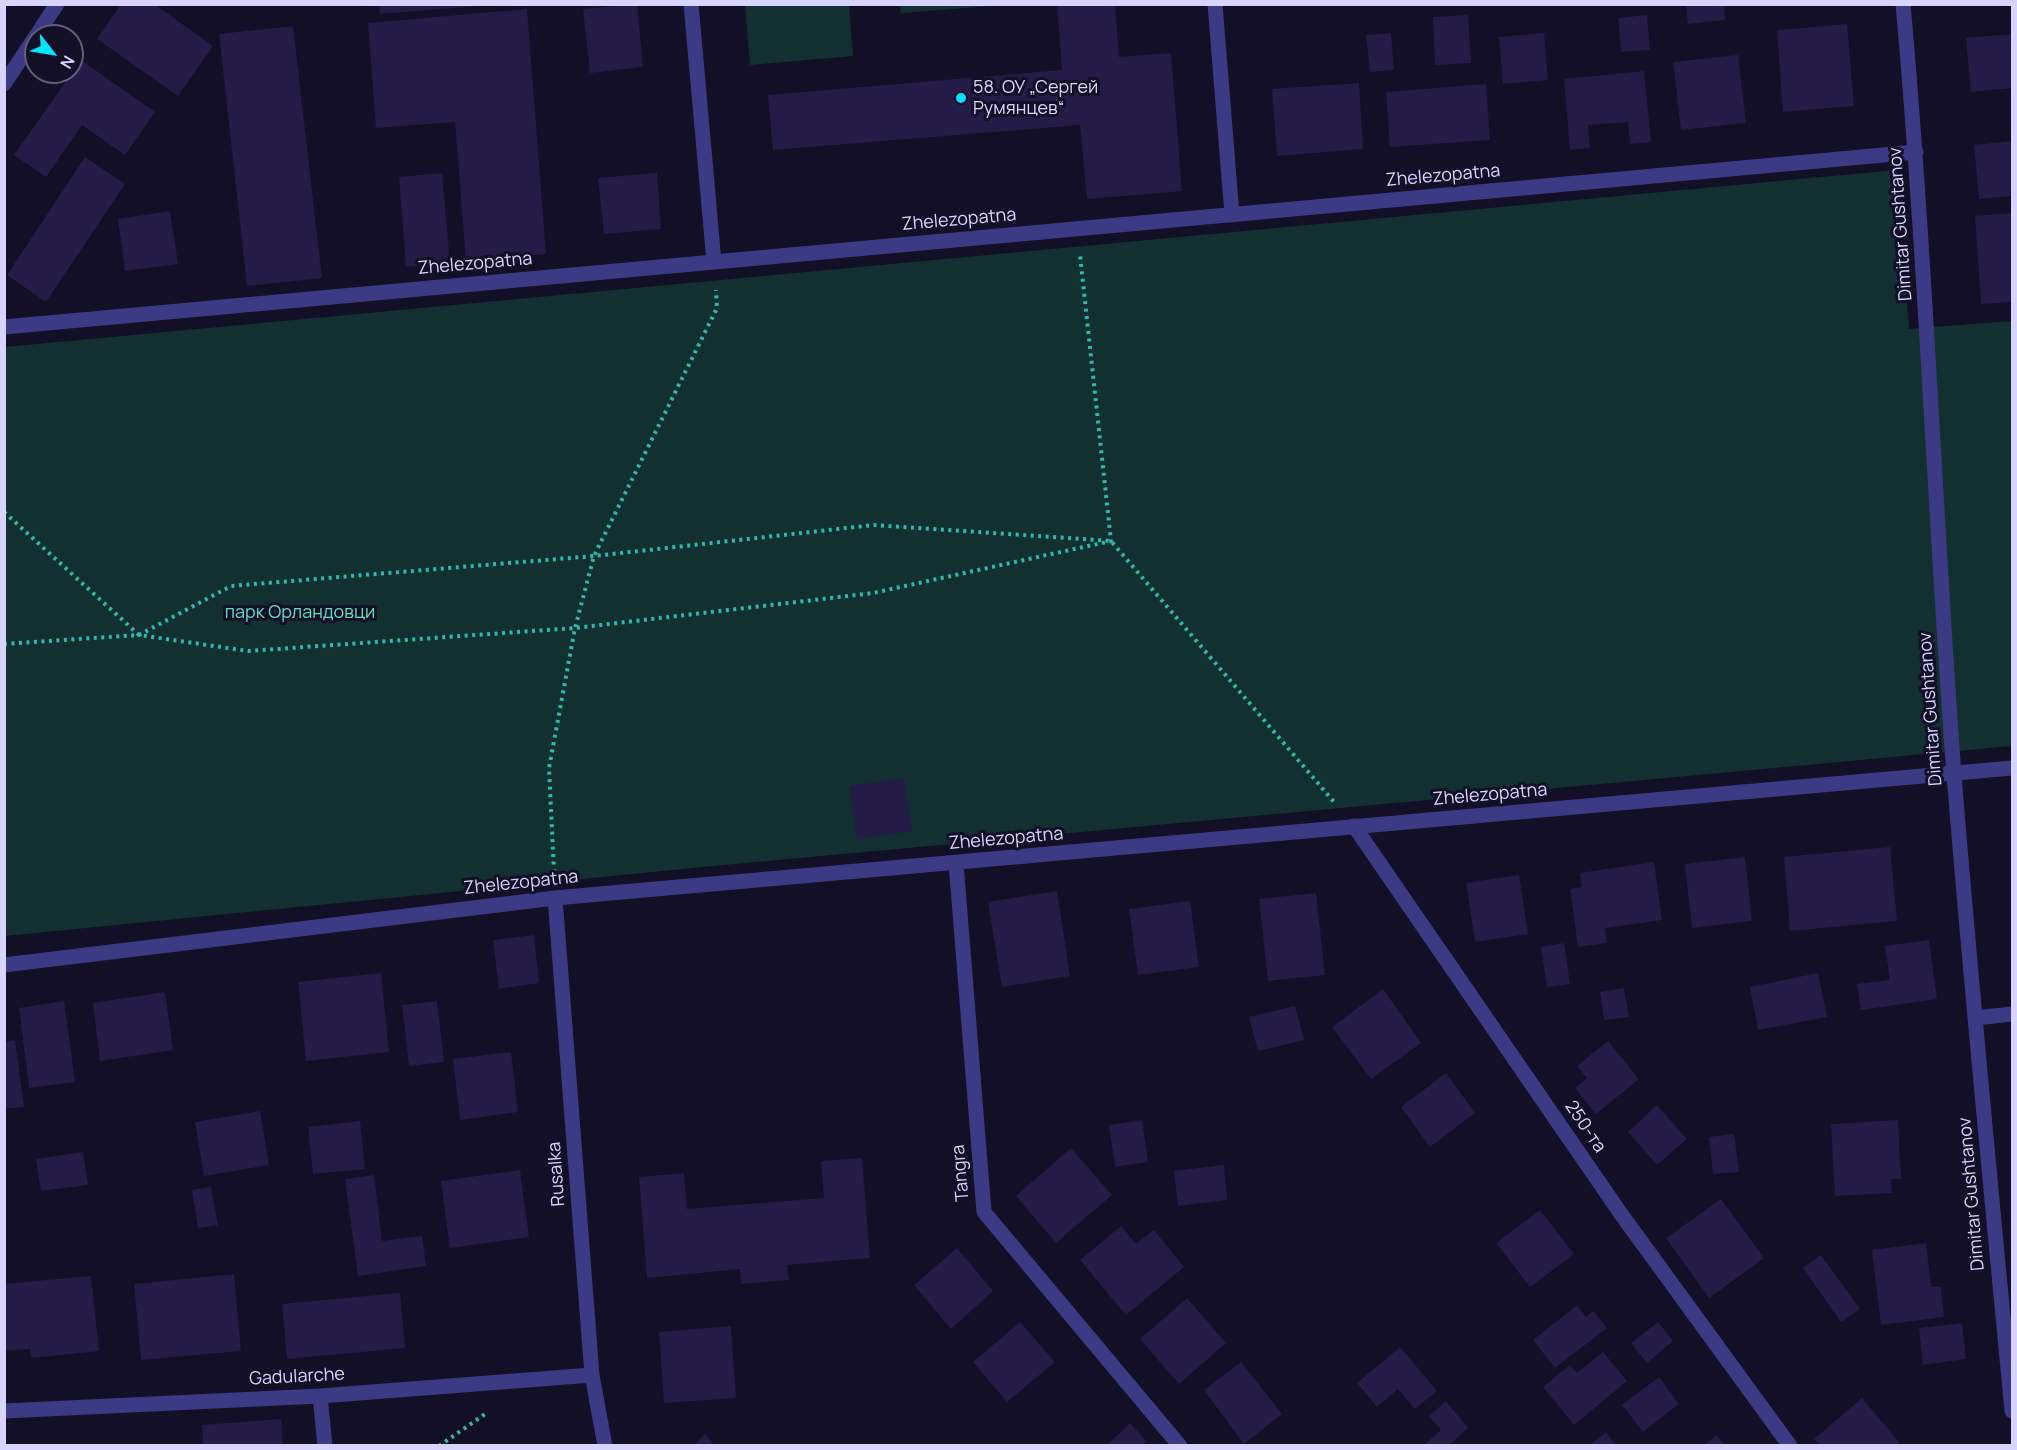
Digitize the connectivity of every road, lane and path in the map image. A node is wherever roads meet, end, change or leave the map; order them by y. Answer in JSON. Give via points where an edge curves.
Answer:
{"nodes":[{"id":1,"x":57,"y":4,"type":"edge"},
{"id":2,"x":691,"y":4,"type":"edge"},
{"id":3,"x":1215,"y":4,"type":"edge"},
{"id":4,"x":1903,"y":4,"type":"edge"},
{"id":5,"x":44,"y":24,"type":"edge"},
{"id":6,"x":24,"y":54,"type":"edge"},
{"id":7,"x":4,"y":84,"type":"edge"},
{"id":8,"x":1916,"y":152,"type":"junction"},
{"id":9,"x":1232,"y":215,"type":"junction"},
{"id":10,"x":1077,"y":229,"type":"junction"},
{"id":11,"x":714,"y":262,"type":"junction"},
{"id":12,"x":4,"y":327,"type":"edge"},
{"id":13,"x":4,"y":512,"type":"edge"},
{"id":14,"x":1111,"y":541,"type":"junction"},
{"id":15,"x":594,"y":556,"type":"junction"},
{"id":16,"x":575,"y":628,"type":"junction"},
{"id":17,"x":139,"y":635,"type":"junction"},
{"id":18,"x":4,"y":644,"type":"edge"},
{"id":19,"x":2013,"y":768,"type":"edge"},
{"id":20,"x":1954,"y":772,"type":"junction"},
{"id":21,"x":1354,"y":826,"type":"junction"},
{"id":22,"x":956,"y":863,"type":"junction"},
{"id":23,"x":555,"y":898,"type":"junction"},
{"id":24,"x":4,"y":965,"type":"edge"},
{"id":25,"x":2013,"y":1014,"type":"edge"},
{"id":26,"x":1975,"y":1018,"type":"junction"},
{"id":27,"x":2005,"y":1265,"type":"edge"},
{"id":28,"x":592,"y":1375,"type":"junction"},
{"id":29,"x":320,"y":1396,"type":"junction"},
{"id":30,"x":4,"y":1411,"type":"edge"},
{"id":31,"x":2013,"y":1411,"type":"edge"},
{"id":32,"x":325,"y":1446,"type":"edge"},
{"id":33,"x":605,"y":1446,"type":"edge"},
{"id":34,"x":1179,"y":1446,"type":"edge"},
{"id":35,"x":1791,"y":1446,"type":"edge"}],
"edges":[{"from":1,"to":5,"type":"street"},
{"from":2,"to":11,"type":"street"},
{"from":3,"to":9,"type":"street"},
{"from":4,"to":8,"type":"street","name":"Dimitar Gushtanov"},
{"from":6,"to":7,"type":"street"},
{"from":8,"to":9,"type":"street","name":"Zhelezopatna"},
{"from":8,"to":20,"type":"street","name":"Dimitar Gushtanov"},
{"from":9,"to":10,"type":"street","name":"Zhelezopatna"},
{"from":10,"to":11,"type":"street","name":"Zhelezopatna"},
{"from":10,"to":14,"type":"path"},
{"from":11,"to":12,"type":"street","name":"Zhelezopatna"},
{"from":11,"to":15,"type":"path","via":[[717,308]]},
{"from":13,"to":17,"type":"path"},
{"from":14,"to":15,"type":"path","via":[[874,525]]},
{"from":14,"to":16,"type":"path","via":[[873,593]]},
{"from":14,"to":21,"type":"path"},
{"from":15,"to":16,"type":"path"},
{"from":15,"to":17,"type":"path","via":[[231,586]]},
{"from":16,"to":17,"type":"path","via":[[248,651]]},
{"from":16,"to":23,"type":"path","via":[[549,768]]},
{"from":17,"to":18,"type":"path"},
{"from":19,"to":20,"type":"street","name":"Zhelezopatna"},
{"from":20,"to":21,"type":"street","name":"Zhelezopatna"},
{"from":20,"to":26,"type":"street","name":"Dimitar Gushtanov"},
{"from":21,"to":22,"type":"street","name":"Zhelezopatna"},
{"from":21,"to":35,"type":"street","name":"250-та","via":[[1621,1214]]},
{"from":22,"to":23,"type":"street","name":"Zhelezopatna"},
{"from":22,"to":34,"type":"street","name":"Tangra","via":[[984,1212]]},
{"from":23,"to":24,"type":"street","name":"Zhelezopatna"},
{"from":23,"to":28,"type":"street","name":"Rusalka"},
{"from":25,"to":26,"type":"street"},
{"from":26,"to":27,"type":"street","name":"Dimitar Gushtanov"},
{"from":27,"to":31,"type":"street","name":"Dimitar Gushtanov"},
{"from":28,"to":29,"type":"street","name":"Gadularche"},
{"from":28,"to":33,"type":"street","name":"Rusalka"},
{"from":29,"to":30,"type":"street","name":"Gadularche"},
{"from":29,"to":32,"type":"street"}]}
